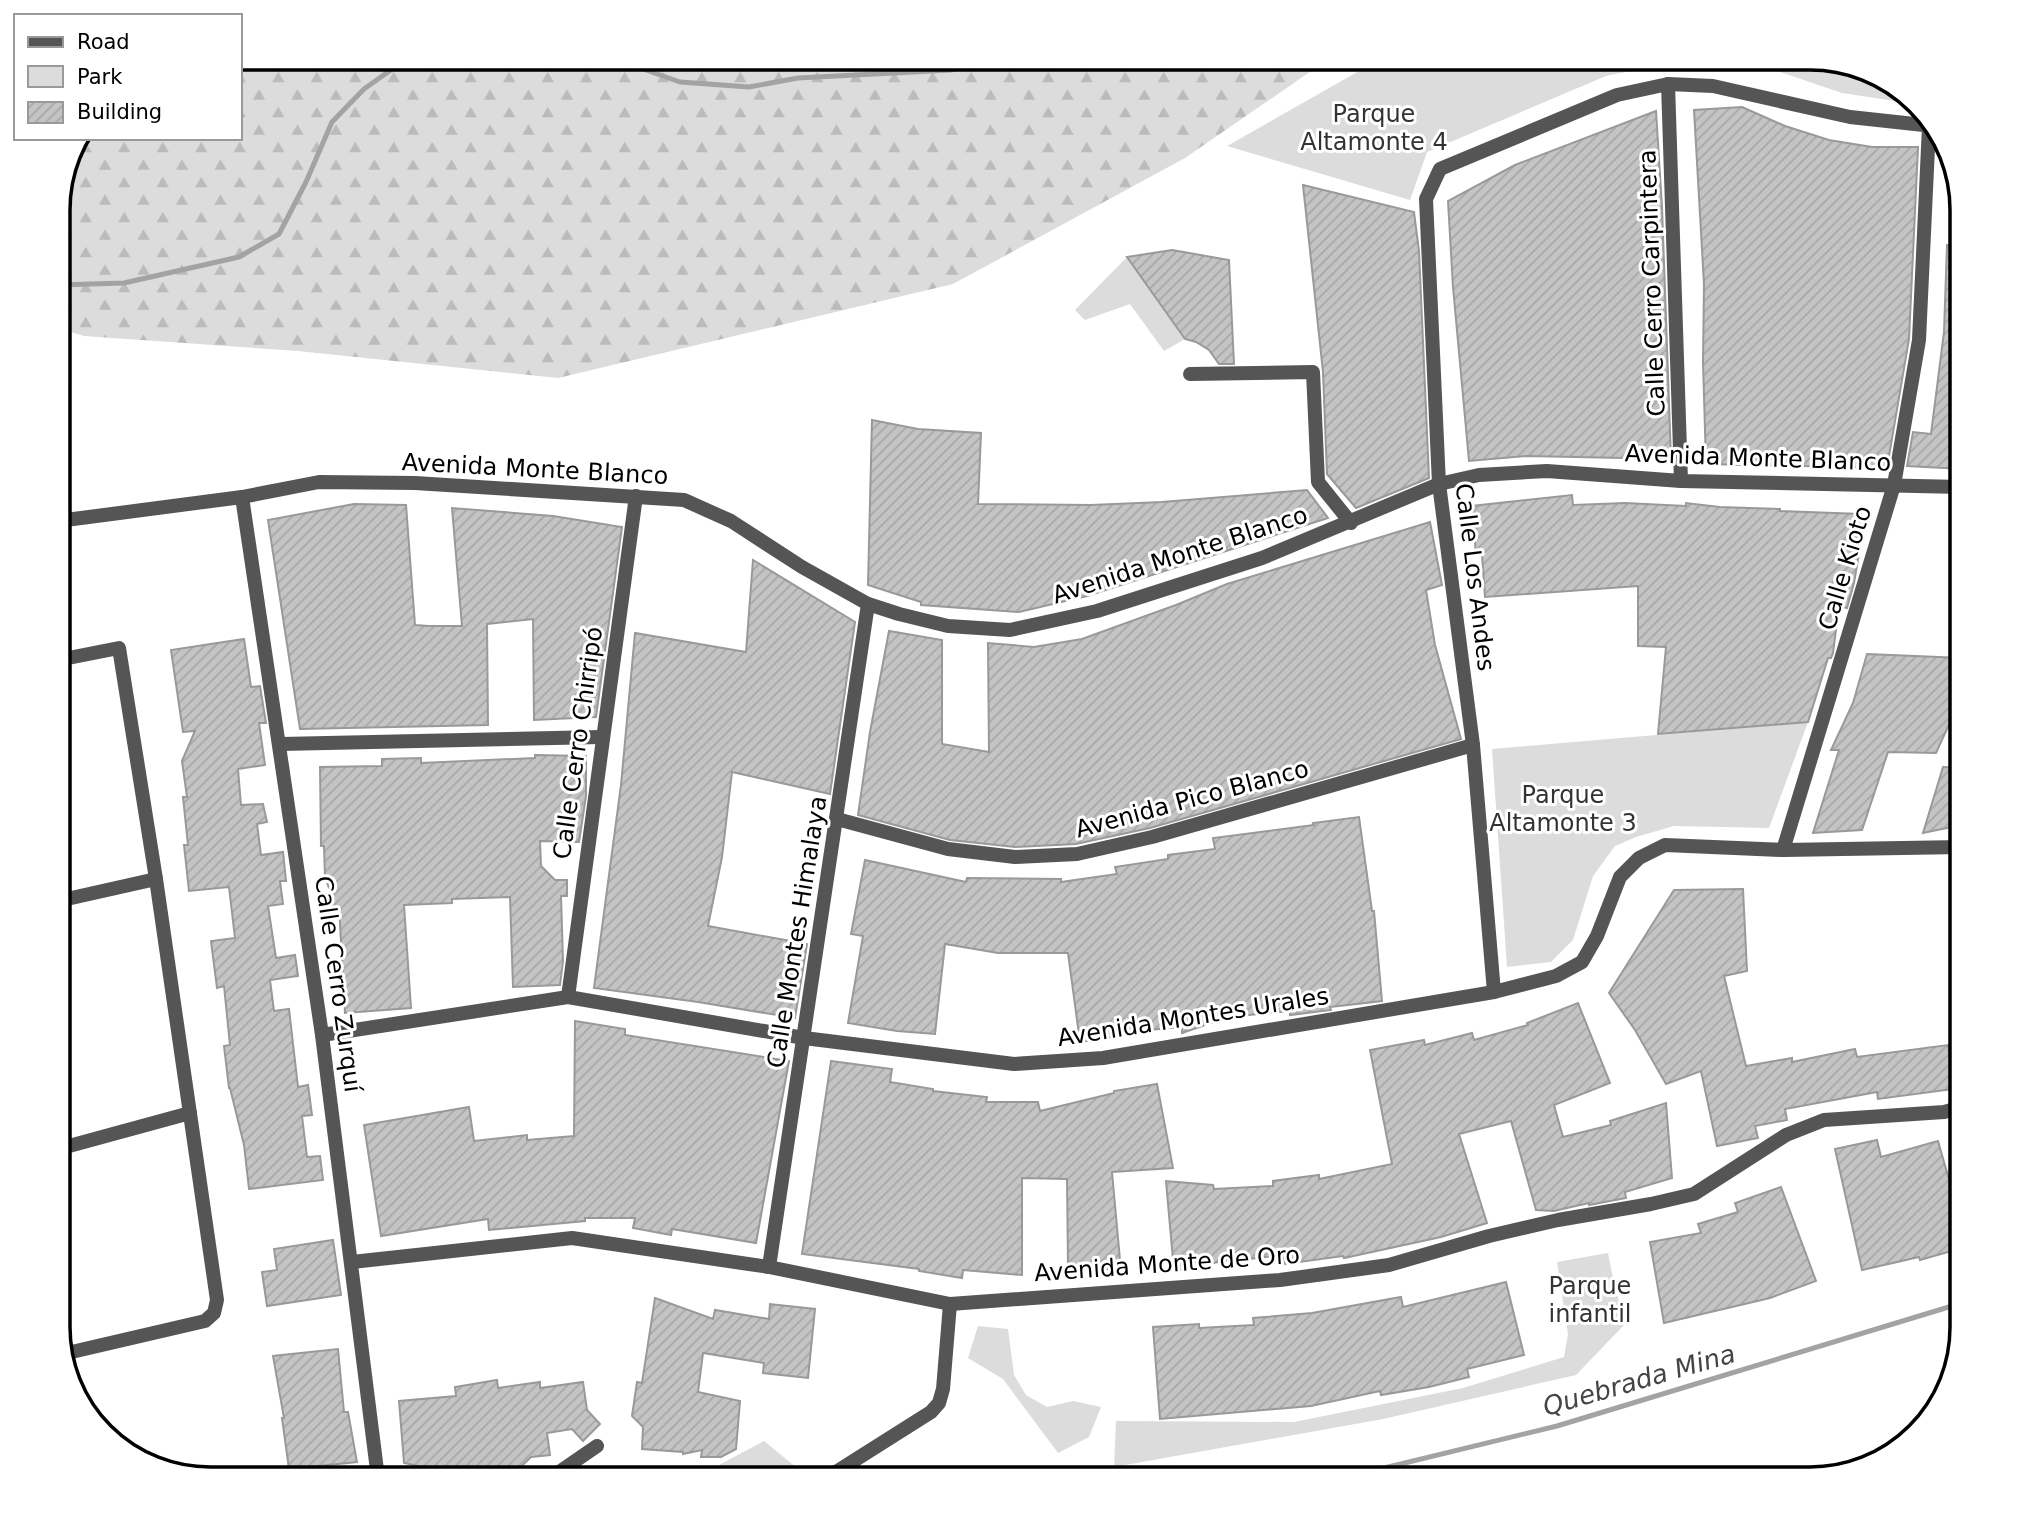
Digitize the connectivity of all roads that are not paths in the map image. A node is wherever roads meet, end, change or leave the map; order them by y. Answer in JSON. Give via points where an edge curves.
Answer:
{"nodes":[{"id":1,"x":1668,"y":84,"type":"junction"},
{"id":2,"x":1920,"y":125,"type":"edge"},
{"id":3,"x":1930,"y":139,"type":"edge"},
{"id":4,"x":1190,"y":374,"type":"dead end"},
{"id":5,"x":1681,"y":481,"type":"junction"},
{"id":6,"x":1439,"y":484,"type":"junction"},
{"id":7,"x":1894,"y":485,"type":"junction"},
{"id":8,"x":1950,"y":487,"type":"edge"},
{"id":9,"x":636,"y":496,"type":"junction"},
{"id":10,"x":242,"y":498,"type":"junction"},
{"id":11,"x":70,"y":520,"type":"edge"},
{"id":12,"x":1350,"y":523,"type":"junction"},
{"id":13,"x":868,"y":604,"type":"junction"},
{"id":14,"x":70,"y":658,"type":"edge"},
{"id":15,"x":601,"y":737,"type":"junction"},
{"id":16,"x":281,"y":744,"type":"junction"},
{"id":17,"x":1473,"y":745,"type":"junction"},
{"id":18,"x":837,"y":819,"type":"junction"},
{"id":19,"x":1950,"y":847,"type":"edge"},
{"id":20,"x":1783,"y":850,"type":"junction"},
{"id":21,"x":156,"y":879,"type":"junction"},
{"id":22,"x":70,"y":898,"type":"edge"},
{"id":23,"x":1494,"y":992,"type":"junction"},
{"id":24,"x":568,"y":997,"type":"junction"},
{"id":25,"x":322,"y":1035,"type":"junction"},
{"id":26,"x":804,"y":1038,"type":"junction"},
{"id":27,"x":1950,"y":1110,"type":"edge"},
{"id":28,"x":190,"y":1114,"type":"junction"},
{"id":29,"x":70,"y":1146,"type":"edge"},
{"id":30,"x":352,"y":1262,"type":"junction"},
{"id":31,"x":769,"y":1266,"type":"junction"},
{"id":32,"x":950,"y":1304,"type":"junction"},
{"id":33,"x":72,"y":1352,"type":"edge"},
{"id":34,"x":597,"y":1446,"type":"dead end"},
{"id":35,"x":379,"y":1467,"type":"edge"},
{"id":36,"x":566,"y":1467,"type":"edge"},
{"id":37,"x":844,"y":1467,"type":"edge"}],
"edges":[{"from":1,"to":2,"type":"street","via":[[1713,86],[1850,117]]},
{"from":1,"to":5,"type":"street","name":"Calle Cerro Carpintera"},
{"from":1,"to":6,"type":"street","name":"Calle Los Andes","via":[[1617,95],[1440,169],[1426,199]]},
{"from":3,"to":7,"type":"street","name":"Calle Kioto","via":[[1919,340]]},
{"from":4,"to":12,"type":"street","via":[[1314,372],[1318,482]]},
{"from":5,"to":6,"type":"street","name":"Avenida Monte Blanco","via":[[1547,471],[1479,475]]},
{"from":5,"to":7,"type":"street","name":"Avenida Monte Blanco"},
{"from":6,"to":12,"type":"street","name":"Avenida Monte Blanco"},
{"from":6,"to":17,"type":"street","name":"Calle Los Andes"},
{"from":7,"to":8,"type":"street","name":"Avenida Monte Blanco"},
{"from":7,"to":20,"type":"street","name":"Calle Kioto"},
{"from":9,"to":10,"type":"street","name":"Avenida Monte Blanco","via":[[320,482]]},
{"from":9,"to":13,"type":"street","name":"Avenida Monte Blanco","via":[[684,500],[731,521]]},
{"from":9,"to":15,"type":"street","name":"Calle Cerro Chirripó"},
{"from":10,"to":11,"type":"street","name":"Avenida Monte Blanco"},
{"from":10,"to":16,"type":"street","name":"Calle Cerro Zurquí"},
{"from":12,"to":13,"type":"street","name":"Avenida Monte Blanco","via":[[1262,558],[1110,607],[1010,630],[948,626]]},
{"from":13,"to":18,"type":"street","name":"Calle Montes Himalaya"},
{"from":14,"to":21,"type":"street","via":[[119,649]]},
{"from":15,"to":16,"type":"street"},
{"from":15,"to":24,"type":"street","name":"Calle Cerro Chirripó"},
{"from":16,"to":25,"type":"street","name":"Calle Cerro Zurquí"},
{"from":17,"to":18,"type":"street","name":"Avenida Pico Blanco","via":[[1077,854],[1015,857],[948,849]]},
{"from":17,"to":23,"type":"street","name":"Calle Los Andes"},
{"from":18,"to":26,"type":"street","name":"Calle Montes Himalaya"},
{"from":19,"to":20,"type":"street","name":"Avenida Montes Urales"},
{"from":20,"to":23,"type":"street","name":"Avenida Montes Urales","via":[[1665,845],[1647,853],[1620,877],[1582,962],[1556,976]]},
{"from":21,"to":22,"type":"street"},
{"from":21,"to":28,"type":"street"},
{"from":23,"to":26,"type":"street","name":"Avenida Montes Urales","via":[[1103,1058],[1014,1064]]},
{"from":24,"to":25,"type":"street","name":"Avenida Montes Urales"},
{"from":24,"to":26,"type":"street","name":"Avenida Montes Urales"},
{"from":25,"to":30,"type":"street","name":"Calle Cerro Zurquí"},
{"from":26,"to":31,"type":"street","name":"Calle Montes Himalaya"},
{"from":27,"to":32,"type":"street","name":"Avenida Monte de Oro","via":[[1824,1120],[1786,1135],[1694,1194],[1489,1236],[1390,1265],[1280,1280]]},
{"from":28,"to":29,"type":"street"},
{"from":28,"to":33,"type":"street","via":[[217,1300],[214,1313],[205,1321]]},
{"from":30,"to":31,"type":"street","name":"Avenida Monte de Oro","via":[[572,1238]]},
{"from":30,"to":35,"type":"street","name":"Calle Cerro Zurquí"},
{"from":31,"to":32,"type":"street","name":"Avenida Monte de Oro"},
{"from":32,"to":37,"type":"street","via":[[939,1403]]},
{"from":34,"to":36,"type":"street"}]}
